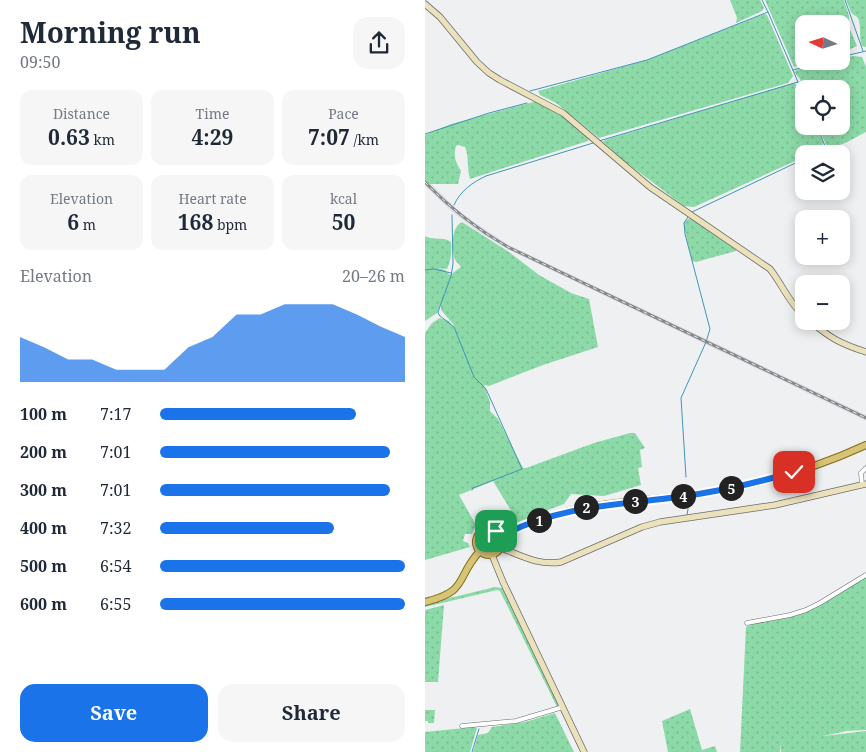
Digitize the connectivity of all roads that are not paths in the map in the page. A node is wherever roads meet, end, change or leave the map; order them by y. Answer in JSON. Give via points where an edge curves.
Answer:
{"nodes":[{"id":1,"x":425,"y":4,"type":"edge"},
{"id":2,"x":795,"y":307,"type":"edge"},
{"id":3,"x":820,"y":330,"type":"edge"},
{"id":4,"x":866,"y":352,"type":"edge"},
{"id":5,"x":866,"y":445,"type":"edge"},
{"id":6,"x":866,"y":468,"type":"edge"},
{"id":7,"x":864,"y":485,"type":"edge"},
{"id":8,"x":501,"y":536,"type":"junction"},
{"id":9,"x":501,"y":548,"type":"junction"},
{"id":10,"x":479,"y":552,"type":"junction"},
{"id":11,"x":492,"y":556,"type":"junction"},
{"id":12,"x":866,"y":575,"type":"edge"},
{"id":13,"x":425,"y":602,"type":"edge"},
{"id":14,"x":747,"y":623,"type":"dead end"},
{"id":15,"x":560,"y":708,"type":"junction"},
{"id":16,"x":462,"y":726,"type":"dead end"},
{"id":17,"x":584,"y":752,"type":"edge"}],
"edges":[{"from":1,"to":2,"type":"main road","via":[[489,73],[563,114],[650,187],[770,269]]},
{"from":3,"to":4,"type":"main road","via":[[839,343]]},
{"from":5,"to":8,"type":"main road","via":[[755,483],[579,509],[535,521]]},
{"from":6,"to":7,"type":"street","via":[[860,474]]},
{"from":7,"to":9,"type":"main road","via":[[775,505],[660,522],[557,563],[537,561]]},
{"from":8,"to":9,"type":"main road"},
{"from":8,"to":10,"type":"main road","via":[[492,530],[480,532],[475,542]]},
{"from":9,"to":11,"type":"main road"},
{"from":10,"to":11,"type":"main road"},
{"from":10,"to":13,"type":"main road","via":[[457,589]]},
{"from":11,"to":15,"type":"main road"},
{"from":12,"to":14,"type":"street","via":[[806,610]]},
{"from":15,"to":16,"type":"street","via":[[516,721]]},
{"from":15,"to":17,"type":"main road"}]}
